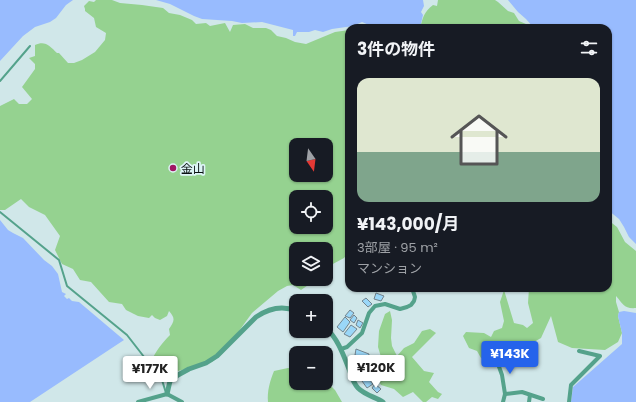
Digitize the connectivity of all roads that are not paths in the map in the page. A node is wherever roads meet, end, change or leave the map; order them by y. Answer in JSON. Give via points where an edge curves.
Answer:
{"nodes":[{"id":1,"x":30,"y":46,"type":"dead end"},
{"id":2,"x":0,"y":81,"type":"edge"},
{"id":3,"x":0,"y":212,"type":"edge"},
{"id":4,"x":414,"y":292,"type":"edge"},
{"id":5,"x":289,"y":309,"type":"edge"},
{"id":6,"x":333,"y":336,"type":"edge"},
{"id":7,"x":340,"y":349,"type":"junction"},
{"id":8,"x":493,"y":350,"type":"dead end"},
{"id":9,"x":579,"y":351,"type":"dead end"},
{"id":10,"x":167,"y":394,"type":"junction"},
{"id":11,"x":505,"y":394,"type":"junction"},
{"id":12,"x":530,"y":395,"type":"junction"},
{"id":13,"x":543,"y":399,"type":"dead end"},
{"id":14,"x":138,"y":402,"type":"edge"},
{"id":15,"x":182,"y":402,"type":"edge"},
{"id":16,"x":383,"y":402,"type":"edge"},
{"id":17,"x":503,"y":402,"type":"edge"},
{"id":18,"x":529,"y":402,"type":"edge"},
{"id":19,"x":569,"y":402,"type":"edge"}],
"edges":[{"from":1,"to":2,"type":"lane"},
{"from":3,"to":10,"type":"lane","via":[[59,260],[67,286],[127,335],[162,380]]},
{"from":4,"to":7,"type":"street","via":[[414,301],[407,307],[400,309],[385,304],[375,306],[369,313],[362,333],[347,347]]},
{"from":5,"to":10,"type":"street","via":[[278,308],[256,317],[217,356],[178,375],[170,382]]},
{"from":6,"to":7,"type":"street"},
{"from":7,"to":16,"type":"street","via":[[357,387]]},
{"from":8,"to":11,"type":"street","via":[[502,375]]},
{"from":9,"to":19,"type":"street","via":[[600,356],[571,385]]},
{"from":10,"to":14,"type":"street"},
{"from":10,"to":15,"type":"street"},
{"from":11,"to":12,"type":"street","via":[[522,392]]},
{"from":11,"to":17,"type":"street"},
{"from":12,"to":13,"type":"street"},
{"from":12,"to":18,"type":"street"}]}
